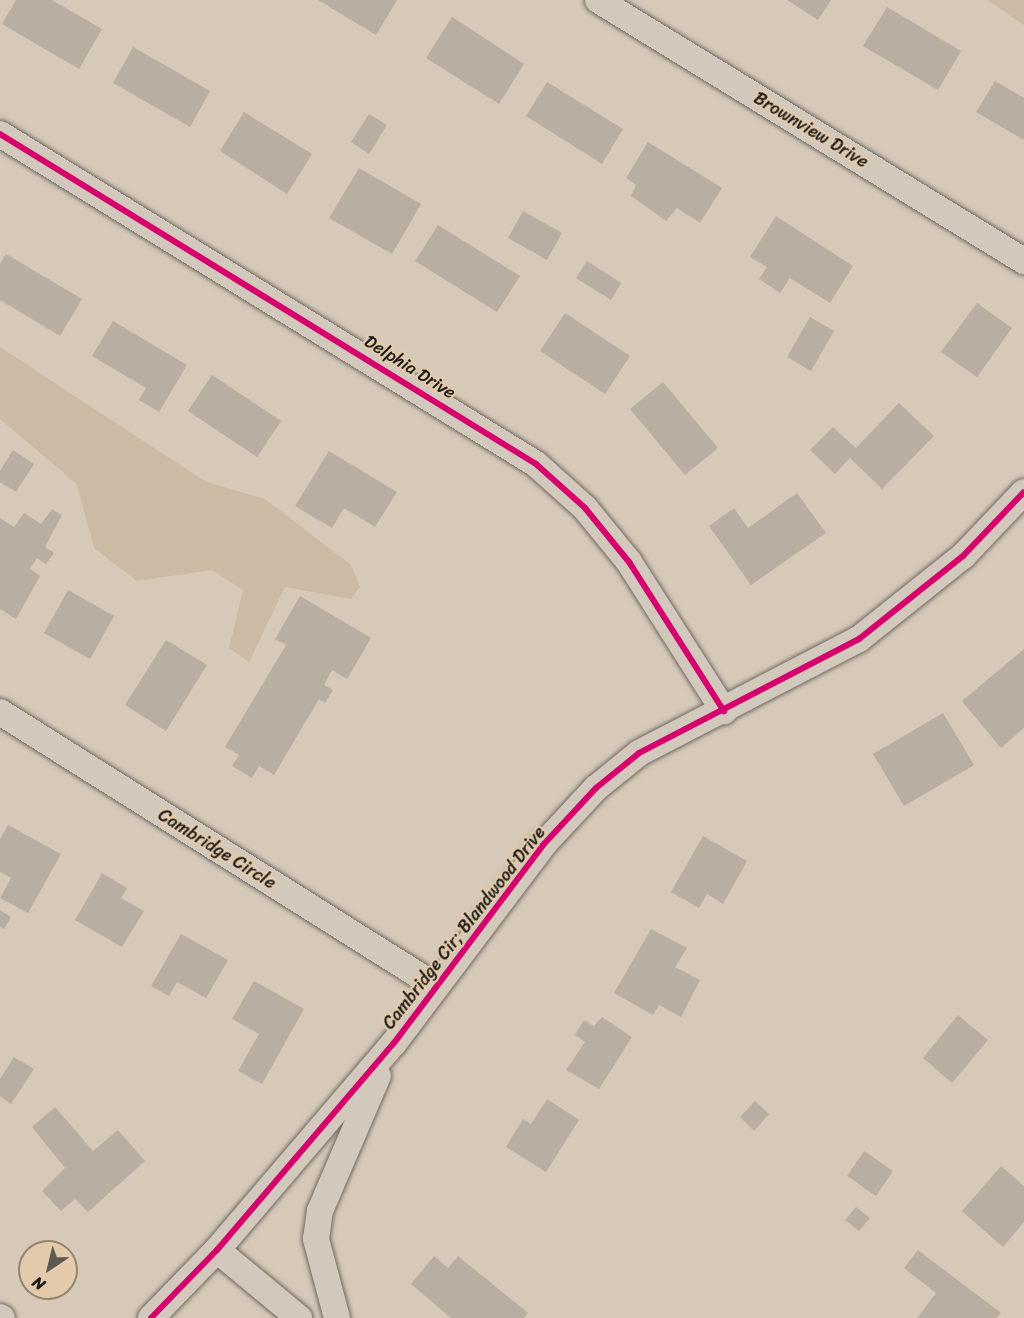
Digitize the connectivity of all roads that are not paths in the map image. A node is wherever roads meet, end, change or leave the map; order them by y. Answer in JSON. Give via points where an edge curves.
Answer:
{"nodes":[{"id":1,"x":598,"y":0,"type":"edge"},
{"id":2,"x":0,"y":134,"type":"edge"},
{"id":3,"x":1024,"y":261,"type":"edge"},
{"id":4,"x":1024,"y":492,"type":"edge"},
{"id":5,"x":724,"y":711,"type":"junction"},
{"id":6,"x":0,"y":712,"type":"edge"},
{"id":7,"x":434,"y":985,"type":"junction"},
{"id":8,"x":394,"y":1043,"type":"junction"},
{"id":9,"x":217,"y":1250,"type":"junction"},
{"id":10,"x":151,"y":1318,"type":"edge"},
{"id":11,"x":299,"y":1318,"type":"edge"},
{"id":12,"x":337,"y":1318,"type":"edge"}],
"edges":[{"from":1,"to":3,"type":"street","name":"Brownview Drive"},
{"from":2,"to":5,"type":"street","name":"Delphia Drive","via":[[536,464],[585,508],[629,562]]},
{"from":4,"to":5,"type":"street","name":"Cambridge Cir; Blandwood Drive","via":[[963,556],[860,639]]},
{"from":5,"to":7,"type":"street","name":"Cambridge Cir; Blandwood Drive","via":[[639,753],[596,788],[543,845]]},
{"from":6,"to":7,"type":"street","name":"Cambridge Circle"},
{"from":7,"to":8,"type":"street","name":"Cambridge Cir; Blandwood Drive"},
{"from":8,"to":9,"type":"street","name":"Cambridge Cir; Blandwood Drive"},
{"from":8,"to":12,"type":"street","via":[[348,1136],[320,1210],[317,1248]]},
{"from":9,"to":10,"type":"street","name":"Cambridge Cir; Blandwood Drive"},
{"from":9,"to":11,"type":"street"}]}
